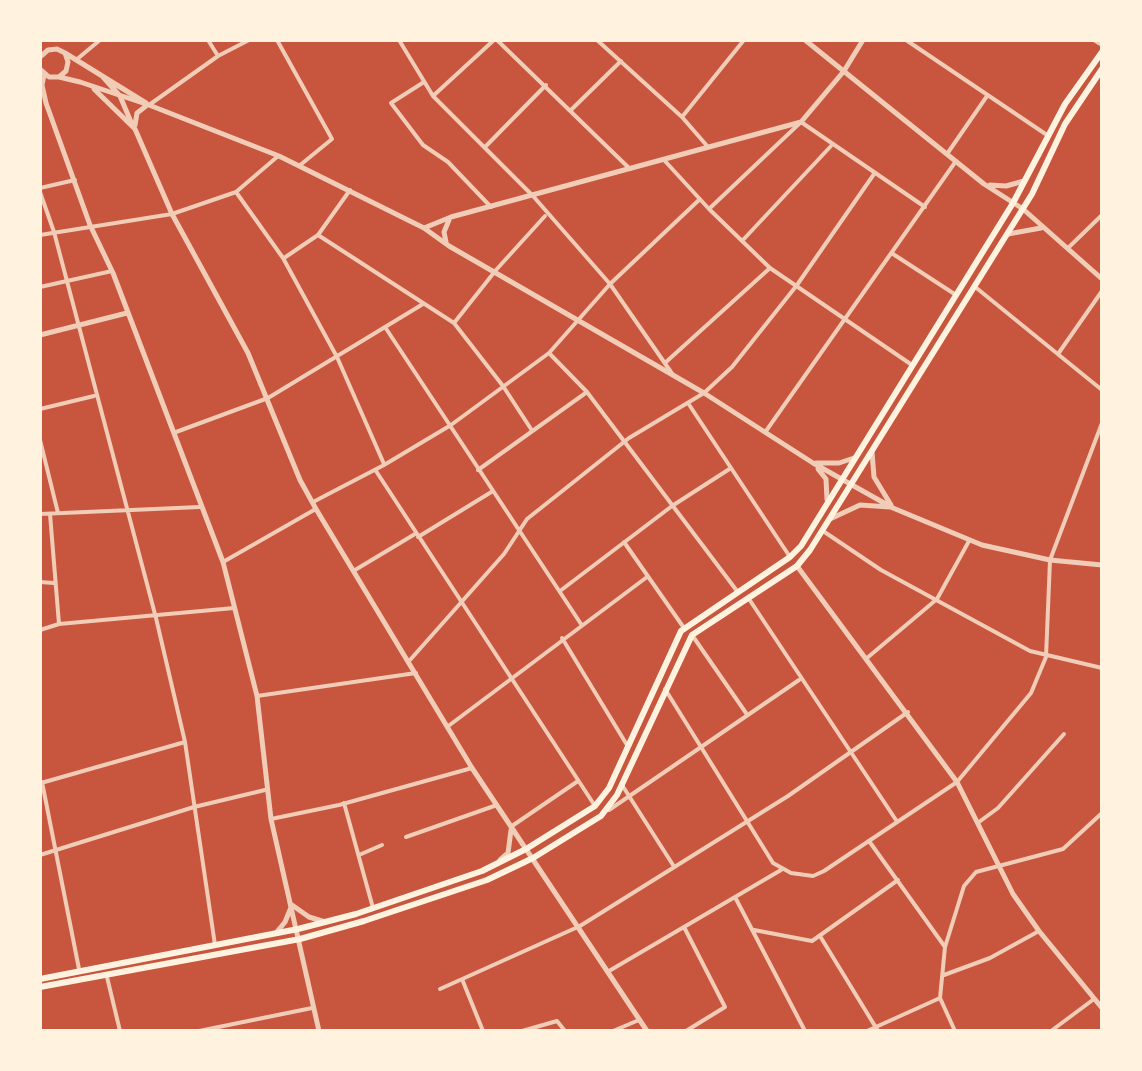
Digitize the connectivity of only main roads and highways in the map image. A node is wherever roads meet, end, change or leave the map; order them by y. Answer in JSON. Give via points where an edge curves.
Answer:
{"nodes":[{"id":1,"x":1102,"y":48,"type":"edge"},
{"id":2,"x":1102,"y":69,"type":"edge"},
{"id":3,"x":40,"y":983,"type":"edge"}],
"edges":[{"from":1,"to":3,"type":"main road","via":[[802,546],[684,628],[595,806],[495,865],[373,908]]},
{"from":2,"to":3,"type":"main road","via":[[823,531],[797,566],[692,634],[601,816],[487,880],[364,921]]}]}
